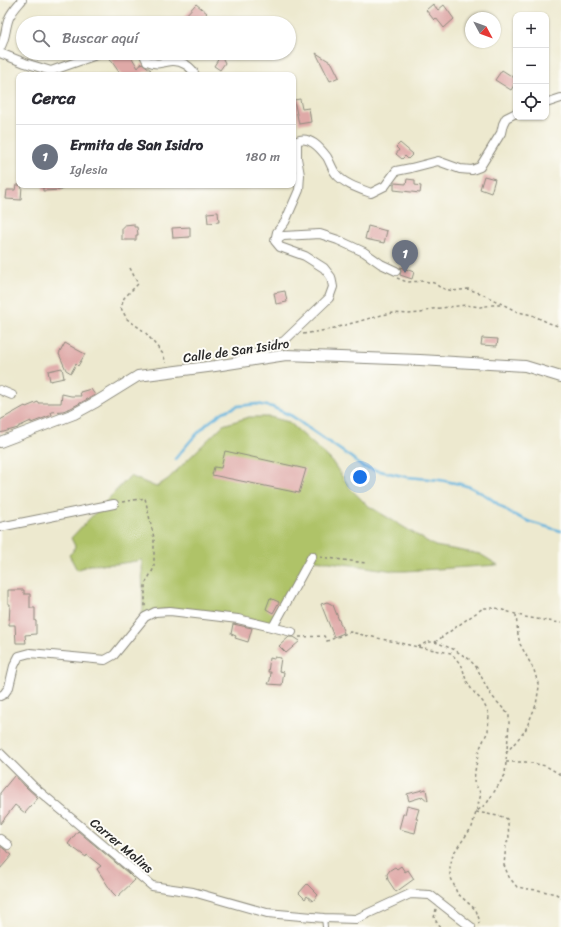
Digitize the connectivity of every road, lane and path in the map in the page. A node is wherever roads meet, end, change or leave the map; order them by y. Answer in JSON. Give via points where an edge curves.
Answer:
{"nodes":[{"id":1,"x":22,"y":0,"type":"edge"},
{"id":2,"x":0,"y":48,"type":"edge"},
{"id":3,"x":0,"y":54,"type":"edge"},
{"id":4,"x":82,"y":60,"type":"edge"},
{"id":5,"x":146,"y":60,"type":"edge"},
{"id":6,"x":173,"y":60,"type":"edge"},
{"id":7,"x":173,"y":60,"type":"edge"},
{"id":8,"x":194,"y":72,"type":"edge"},
{"id":9,"x":561,"y":98,"type":"edge"},
{"id":10,"x":549,"y":102,"type":"edge"},
{"id":11,"x":513,"y":114,"type":"edge"},
{"id":12,"x":296,"y":138,"type":"edge"},
{"id":13,"x":296,"y":148,"type":"edge"},
{"id":14,"x":275,"y":240,"type":"junction"},
{"id":15,"x":130,"y":268,"type":"dead end"},
{"id":16,"x":396,"y":271,"type":"joint"},
{"id":17,"x":503,"y":306,"type":"junction"},
{"id":18,"x":561,"y":327,"type":"edge"},
{"id":19,"x":302,"y":334,"type":"dead end"},
{"id":20,"x":230,"y":364,"type":"junction"},
{"id":21,"x":170,"y":372,"type":"junction"},
{"id":22,"x":561,"y":376,"type":"edge"},
{"id":23,"x":0,"y":390,"type":"edge"},
{"id":24,"x":12,"y":395,"type":"dead end"},
{"id":25,"x":0,"y":442,"type":"edge"},
{"id":26,"x":114,"y":504,"type":"joint"},
{"id":27,"x":0,"y":527,"type":"edge"},
{"id":28,"x":312,"y":556,"type":"joint"},
{"id":29,"x":366,"y":563,"type":"dead end"},
{"id":30,"x":516,"y":615,"type":"junction"},
{"id":31,"x":145,"y":617,"type":"junction"},
{"id":32,"x":561,"y":623,"type":"edge"},
{"id":33,"x":273,"y":627,"type":"junction"},
{"id":34,"x":292,"y":632,"type":"joint"},
{"id":35,"x":435,"y":642,"type":"junction"},
{"id":36,"x":418,"y":647,"type":"junction"},
{"id":37,"x":0,"y":696,"type":"edge"},
{"id":38,"x":506,"y":753,"type":"junction"},
{"id":39,"x":0,"y":754,"type":"edge"},
{"id":40,"x":506,"y":762,"type":"junction"},
{"id":41,"x":561,"y":775,"type":"edge"},
{"id":42,"x":476,"y":812,"type":"junction"},
{"id":43,"x":0,"y":839,"type":"edge"},
{"id":44,"x":8,"y":846,"type":"dead end"},
{"id":45,"x":561,"y":897,"type":"edge"},
{"id":46,"x":434,"y":898,"type":"junction"},
{"id":47,"x":324,"y":918,"type":"junction"},
{"id":48,"x":326,"y":927,"type":"edge"},
{"id":49,"x":440,"y":927,"type":"edge"},
{"id":50,"x":471,"y":927,"type":"edge"},
{"id":51,"x":475,"y":927,"type":"edge"}],
"edges":[{"from":1,"to":2,"type":"street","via":[[8,19],[4,42]]},
{"from":3,"to":4,"type":"street","via":[[51,71]]},
{"from":5,"to":7,"type":"street","via":[[155,64]]},
{"from":6,"to":8,"type":"street","via":[[186,64]]},
{"from":9,"to":10,"type":"street"},
{"from":11,"to":12,"type":"street","via":[[506,118],[501,133],[480,167],[472,170],[460,169],[438,162],[396,171],[385,186],[371,193],[347,183],[336,174],[316,145],[306,139]]},
{"from":13,"to":14,"type":"street","via":[[300,175],[299,190]]},
{"from":14,"to":16,"type":"street","via":[[283,236],[320,234],[364,252]]},
{"from":14,"to":20,"type":"street","via":[[280,247],[305,256],[324,268],[333,287],[329,298],[284,341]]},
{"from":15,"to":21,"type":"path","via":[[138,284],[124,298],[121,308],[126,319],[145,332],[163,354]]},
{"from":16,"to":17,"type":"path","via":[[394,278],[407,282],[434,283],[441,288],[453,290],[468,289]]},
{"from":17,"to":18,"type":"path"},
{"from":17,"to":19,"type":"path","via":[[466,305],[432,309],[421,313],[394,313]]},
{"from":20,"to":21,"type":"street","name":"Calle de San Isidro"},
{"from":20,"to":22,"type":"street","name":"Calle de San Isidro","via":[[286,355],[526,366]]},
{"from":21,"to":25,"type":"street","name":"Calle de San Isidro","via":[[138,376],[74,414]]},
{"from":23,"to":24,"type":"street"},
{"from":26,"to":27,"type":"street"},
{"from":26,"to":31,"type":"path","via":[[145,498],[154,538],[154,568],[145,584]]},
{"from":28,"to":29,"type":"path"},
{"from":28,"to":33,"type":"street"},
{"from":30,"to":32,"type":"path"},
{"from":30,"to":35,"type":"path","via":[[496,608],[483,608]]},
{"from":30,"to":38,"type":"path","via":[[520,644],[534,670],[539,687],[536,705],[525,730]]},
{"from":31,"to":33,"type":"street","via":[[155,612],[170,611],[238,619]]},
{"from":31,"to":37,"type":"street","via":[[114,655],[105,660],[30,653],[19,656],[9,687]]},
{"from":33,"to":34,"type":"street"},
{"from":34,"to":36,"type":"path","via":[[299,637],[324,636],[327,641],[350,632]]},
{"from":35,"to":36,"type":"path","via":[[427,642]]},
{"from":35,"to":38,"type":"path","via":[[453,649],[468,659],[477,668],[491,695],[509,715]]},
{"from":36,"to":42,"type":"path","via":[[451,653],[462,666],[466,680],[489,714],[488,731],[479,750],[475,771],[474,782],[481,794]]},
{"from":38,"to":40,"type":"path"},
{"from":39,"to":47,"type":"street","name":"Carrer Molins","via":[[34,787],[152,886],[193,892],[267,913]]},
{"from":40,"to":41,"type":"path","via":[[546,766]]},
{"from":40,"to":42,"type":"path","via":[[505,776],[487,803]]},
{"from":42,"to":45,"type":"path","via":[[506,819],[508,838],[504,865],[517,887]]},
{"from":42,"to":51,"type":"path","via":[[472,827],[453,854],[450,867],[450,876],[457,893],[476,910],[480,922]]},
{"from":43,"to":44,"type":"street"},
{"from":46,"to":47,"type":"street","name":"Carrer Molins","via":[[430,895],[410,894],[356,918]]},
{"from":46,"to":49,"type":"path","via":[[434,918]]},
{"from":46,"to":50,"type":"street"},
{"from":47,"to":48,"type":"lane"}]}
